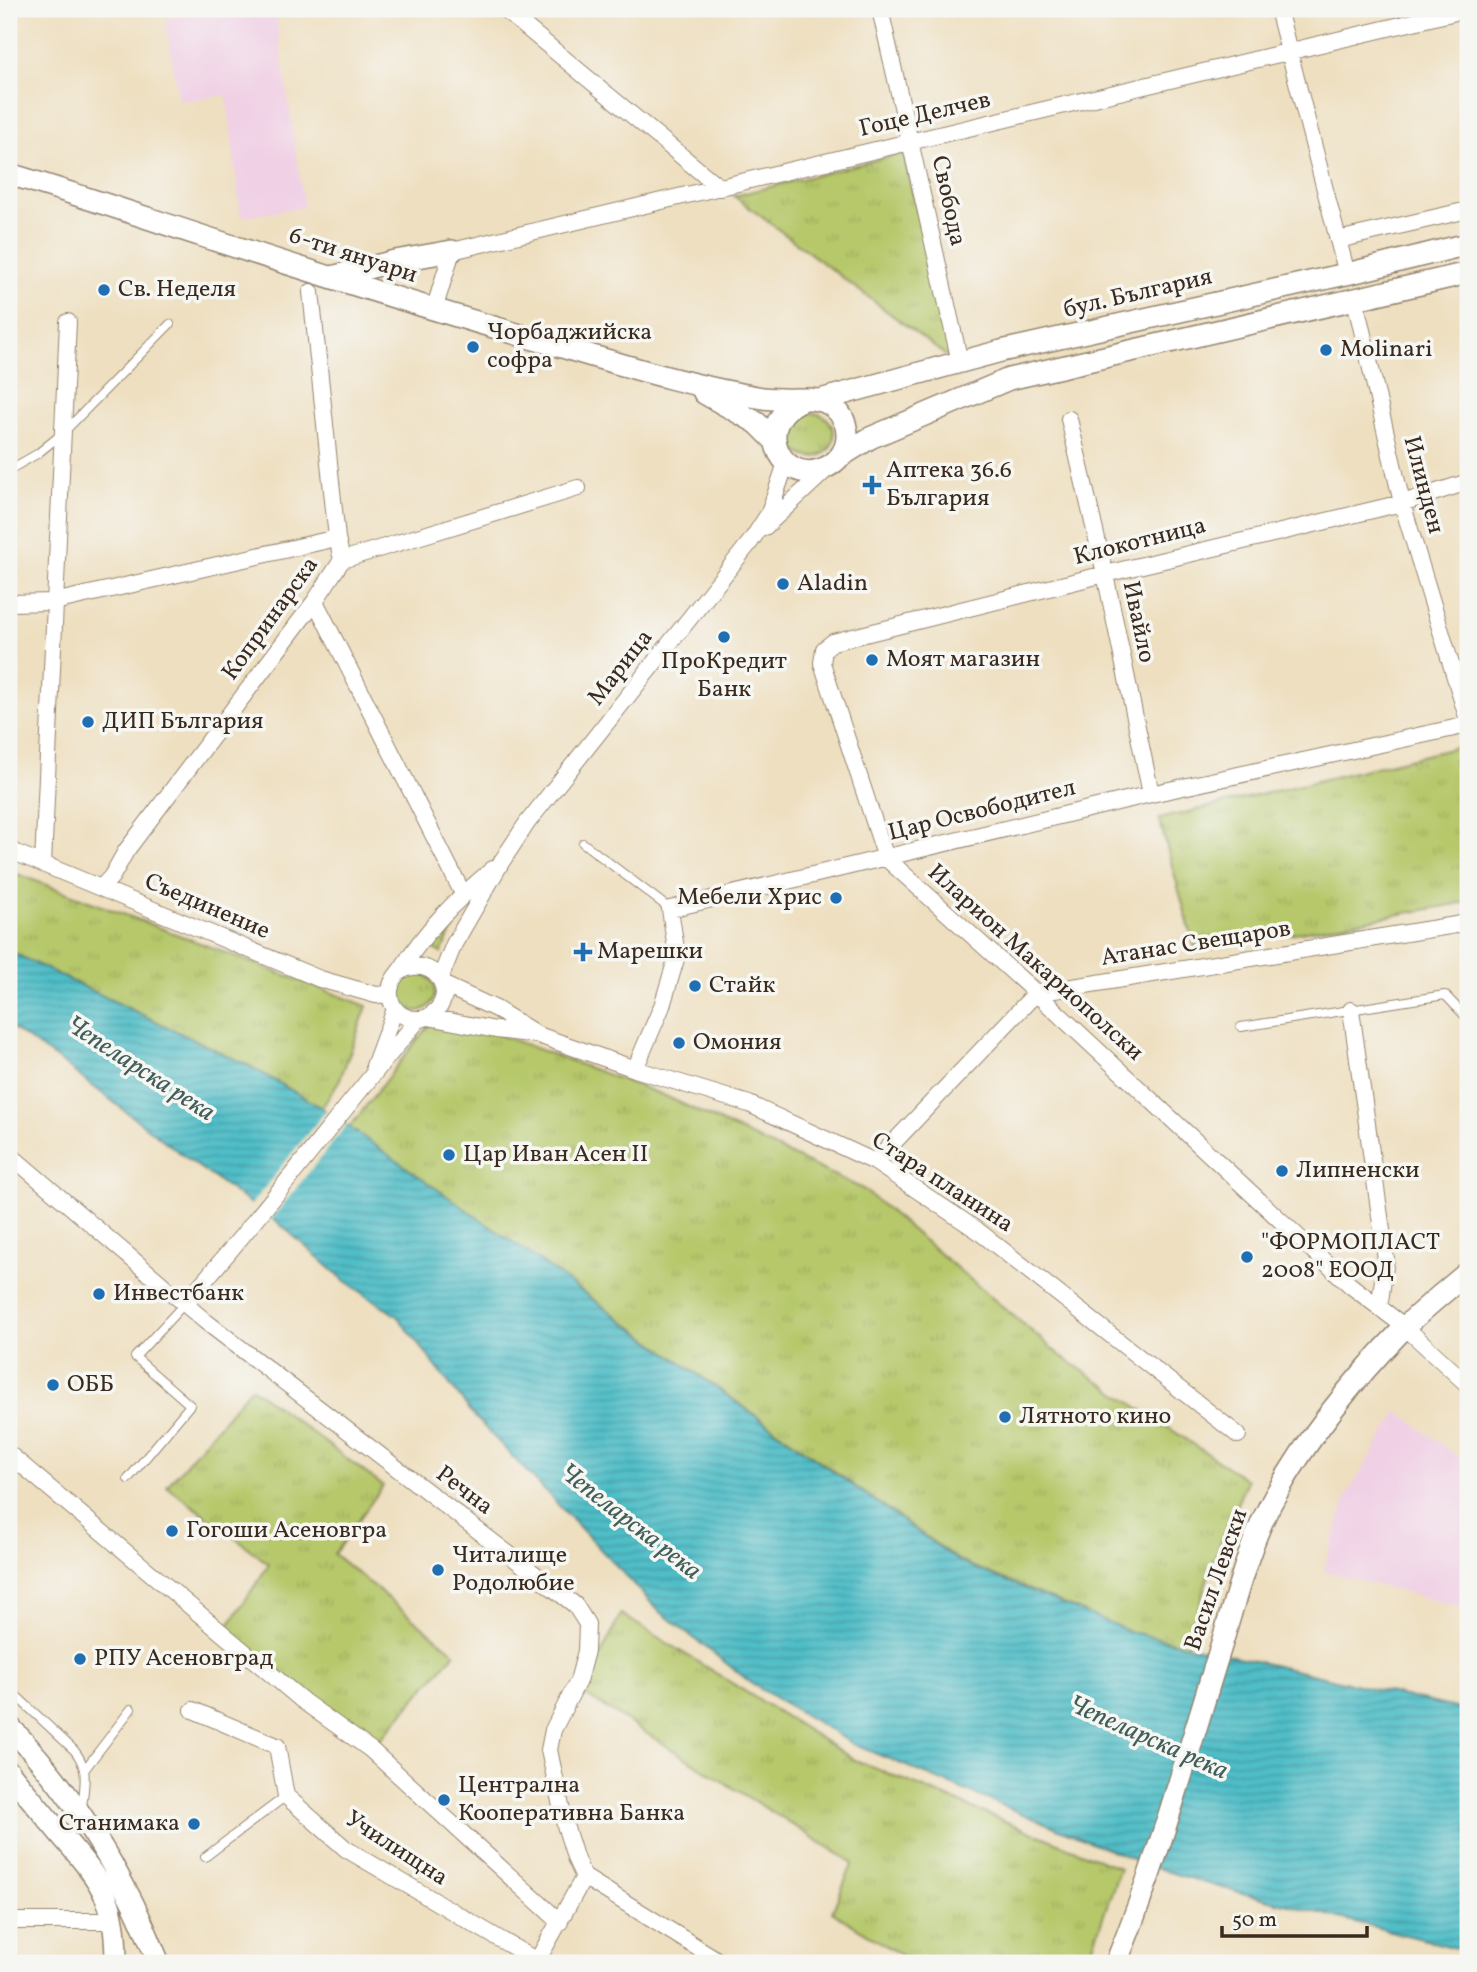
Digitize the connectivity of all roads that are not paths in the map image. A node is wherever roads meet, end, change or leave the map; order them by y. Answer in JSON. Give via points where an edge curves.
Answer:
{"nodes":[{"id":1,"x":504,"y":9,"type":"edge"},
{"id":2,"x":880,"y":9,"type":"edge"},
{"id":3,"x":1278,"y":9,"type":"edge"},
{"id":4,"x":1468,"y":9,"type":"edge"},
{"id":5,"x":1289,"y":52,"type":"junction"},
{"id":6,"x":911,"y":142,"type":"junction"},
{"id":7,"x":9,"y":174,"type":"edge"},
{"id":8,"x":720,"y":188,"type":"junction"},
{"id":9,"x":1468,"y":210,"type":"edge"},
{"id":10,"x":1338,"y":240,"type":"junction"},
{"id":11,"x":1468,"y":244,"type":"edge"},
{"id":12,"x":452,"y":251,"type":"junction"},
{"id":13,"x":1468,"y":273,"type":"edge"},
{"id":14,"x":1347,"y":274,"type":"junction"},
{"id":15,"x":332,"y":277,"type":"junction"},
{"id":16,"x":311,"y":292,"type":"dead end"},
{"id":17,"x":1354,"y":300,"type":"junction"},
{"id":18,"x":434,"y":310,"type":"junction"},
{"id":19,"x":68,"y":322,"type":"dead end"},
{"id":20,"x":170,"y":324,"type":"dead end"},
{"id":21,"x":960,"y":362,"type":"junction"},
{"id":22,"x":684,"y":382,"type":"junction"},
{"id":23,"x":812,"y":400,"type":"junction"},
{"id":24,"x":1069,"y":419,"type":"dead end"},
{"id":25,"x":63,"y":433,"type":"junction"},
{"id":26,"x":775,"y":442,"type":"junction"},
{"id":27,"x":836,"y":461,"type":"junction"},
{"id":28,"x":786,"y":463,"type":"junction"},
{"id":29,"x":9,"y":470,"type":"edge"},
{"id":30,"x":1468,"y":482,"type":"edge"},
{"id":31,"x":578,"y":488,"type":"dead end"},
{"id":32,"x":1402,"y":503,"type":"junction"},
{"id":33,"x":337,"y":538,"type":"junction"},
{"id":34,"x":751,"y":541,"type":"junction"},
{"id":35,"x":342,"y":560,"type":"junction"},
{"id":36,"x":1105,"y":573,"type":"junction"},
{"id":37,"x":315,"y":601,"type":"junction"},
{"id":38,"x":9,"y":603,"type":"edge"},
{"id":39,"x":54,"y":603,"type":"junction"},
{"id":40,"x":824,"y":649,"type":"joint"},
{"id":41,"x":1468,"y":722,"type":"edge"},
{"id":42,"x":1151,"y":793,"type":"junction"},
{"id":43,"x":583,"y":843,"type":"dead end"},
{"id":44,"x":9,"y":850,"type":"edge"},
{"id":45,"x":886,"y":858,"type":"junction"},
{"id":46,"x":502,"y":861,"type":"junction"},
{"id":47,"x":43,"y":864,"type":"junction"},
{"id":48,"x":102,"y":887,"type":"junction"},
{"id":49,"x":463,"y":894,"type":"junction"},
{"id":50,"x":670,"y":909,"type":"junction"},
{"id":51,"x":1468,"y":923,"type":"edge"},
{"id":52,"x":399,"y":972,"type":"junction"},
{"id":53,"x":441,"y":982,"type":"junction"},
{"id":54,"x":1036,"y":993,"type":"junction"},
{"id":55,"x":392,"y":1001,"type":"junction"},
{"id":56,"x":1351,"y":1010,"type":"junction"},
{"id":57,"x":424,"y":1018,"type":"junction"},
{"id":58,"x":1468,"y":1019,"type":"edge"},
{"id":59,"x":1241,"y":1027,"type":"dead end"},
{"id":60,"x":538,"y":1035,"type":"junction"},
{"id":61,"x":635,"y":1069,"type":"junction"},
{"id":62,"x":369,"y":1078,"type":"junction"},
{"id":63,"x":9,"y":1153,"type":"edge"},
{"id":64,"x":875,"y":1162,"type":"junction"},
{"id":65,"x":1468,"y":1272,"type":"edge"},
{"id":66,"x":184,"y":1304,"type":"junction"},
{"id":67,"x":1379,"y":1308,"type":"junction"},
{"id":68,"x":1405,"y":1327,"type":"junction"},
{"id":69,"x":1468,"y":1385,"type":"edge"},
{"id":70,"x":1238,"y":1435,"type":"dead end"},
{"id":71,"x":9,"y":1454,"type":"edge"},
{"id":72,"x":128,"y":1479,"type":"dead end"},
{"id":73,"x":9,"y":1689,"type":"edge"},
{"id":74,"x":131,"y":1709,"type":"dead end"},
{"id":75,"x":193,"y":1710,"type":"dead end"},
{"id":76,"x":9,"y":1726,"type":"edge"},
{"id":77,"x":86,"y":1769,"type":"junction"},
{"id":78,"x":9,"y":1772,"type":"edge"},
{"id":79,"x":286,"y":1796,"type":"junction"},
{"id":80,"x":81,"y":1816,"type":"junction"},
{"id":81,"x":205,"y":1857,"type":"dead end"},
{"id":82,"x":584,"y":1877,"type":"junction"},
{"id":83,"x":9,"y":1921,"type":"edge"},
{"id":84,"x":113,"y":1921,"type":"junction"},
{"id":85,"x":560,"y":1922,"type":"junction"},
{"id":86,"x":537,"y":1962,"type":"edge"},
{"id":87,"x":116,"y":1963,"type":"edge"},
{"id":88,"x":159,"y":1963,"type":"edge"},
{"id":89,"x":722,"y":1963,"type":"edge"},
{"id":90,"x":1116,"y":1963,"type":"edge"}],
"edges":[{"from":1,"to":8,"type":"street"},
{"from":2,"to":6,"type":"street","name":"Свобода"},
{"from":3,"to":5,"type":"street"},
{"from":4,"to":5,"type":"street","name":"Гоце Делчев"},
{"from":5,"to":6,"type":"street","name":"Гоце Делчев"},
{"from":5,"to":10,"type":"street"},
{"from":6,"to":8,"type":"street","name":"Гоце Делчев"},
{"from":6,"to":21,"type":"street","name":"Свобода"},
{"from":7,"to":15,"type":"main road","name":"6-ти януари"},
{"from":8,"to":12,"type":"street","name":"Гоце Делчев"},
{"from":9,"to":10,"type":"street"},
{"from":10,"to":14,"type":"street"},
{"from":11,"to":14,"type":"main road","name":"бул. България"},
{"from":12,"to":15,"type":"main road"},
{"from":12,"to":18,"type":"street"},
{"from":13,"to":17,"type":"main road"},
{"from":14,"to":21,"type":"main road","name":"бул. България"},
{"from":15,"to":18,"type":"main road","name":"6-ти януари"},
{"from":16,"to":33,"type":"street","name":"Копринарска"},
{"from":17,"to":27,"type":"main road","via":[[1009,379],[870,438]]},
{"from":17,"to":32,"type":"street","name":"Илинден"},
{"from":18,"to":22,"type":"main road","name":"6-ти януари"},
{"from":19,"to":25,"type":"street"},
{"from":20,"to":25,"type":"lane"},
{"from":21,"to":23,"type":"main road","name":"бул. България"},
{"from":22,"to":23,"type":"main road","via":[[765,398]]},
{"from":22,"to":26,"type":"main road","via":[[757,423]]},
{"from":23,"to":26,"type":"main road","via":[[791,404],[781,414]]},
{"from":23,"to":27,"type":"main road","via":[[833,406],[845,423],[847,444]]},
{"from":24,"to":36,"type":"street","name":"Ивайло"},
{"from":25,"to":29,"type":"lane"},
{"from":25,"to":39,"type":"street"},
{"from":26,"to":28,"type":"main road"},
{"from":27,"to":28,"type":"main road","via":[[816,472]]},
{"from":27,"to":34,"type":"street"},
{"from":28,"to":34,"type":"street","via":[[769,513]]},
{"from":30,"to":32,"type":"street","name":"Клокотница"},
{"from":31,"to":35,"type":"street"},
{"from":32,"to":36,"type":"street","name":"Клокотница"},
{"from":32,"to":41,"type":"street","name":"Илинден"},
{"from":33,"to":35,"type":"street","name":"Копринарска"},
{"from":33,"to":39,"type":"street"},
{"from":34,"to":46,"type":"street","name":"Марица","via":[[527,823]]},
{"from":35,"to":37,"type":"street","name":"Копринарска"},
{"from":36,"to":40,"type":"street","name":"Клокотница","via":[[833,642]]},
{"from":36,"to":42,"type":"street","name":"Ивайло"},
{"from":37,"to":48,"type":"street","name":"Копринарска"},
{"from":37,"to":49,"type":"street"},
{"from":38,"to":39,"type":"street"},
{"from":39,"to":47,"type":"street"},
{"from":40,"to":45,"type":"street","name":"Иларион Макариополски","via":[[822,663]]},
{"from":41,"to":42,"type":"street","name":"Цар Освободител"},
{"from":42,"to":45,"type":"street","name":"Цар Освободител"},
{"from":43,"to":50,"type":"lane"},
{"from":44,"to":47,"type":"street","name":"Съединение"},
{"from":45,"to":50,"type":"street","name":"Цар Освободител"},
{"from":45,"to":54,"type":"street","name":"Иларион Макариополски"},
{"from":46,"to":49,"type":"street"},
{"from":46,"to":53,"type":"street","via":[[454,944]]},
{"from":47,"to":48,"type":"street","name":"Съединение"},
{"from":48,"to":55,"type":"street","name":"Съединение","via":[[320,979]]},
{"from":49,"to":52,"type":"street","via":[[428,930]]},
{"from":50,"to":61,"type":"street","via":[[677,956]]},
{"from":51,"to":54,"type":"street","name":"Атанас Свещаров"},
{"from":52,"to":53,"type":"street","via":[[417,965],[426,967]]},
{"from":52,"to":55,"type":"street"},
{"from":53,"to":57,"type":"street","via":[[443,1000],[435,1013]]},
{"from":53,"to":60,"type":"street"},
{"from":54,"to":64,"type":"street"},
{"from":54,"to":67,"type":"street","name":"Иларион Макариополски"},
{"from":55,"to":57,"type":"street","via":[[402,1015]]},
{"from":55,"to":62,"type":"street"},
{"from":56,"to":58,"type":"lane","via":[[1445,995]]},
{"from":56,"to":59,"type":"lane"},
{"from":56,"to":67,"type":"street","via":[[1386,1259]]},
{"from":57,"to":60,"type":"street"},
{"from":57,"to":62,"type":"street"},
{"from":60,"to":61,"type":"street","name":"Стара планина"},
{"from":61,"to":64,"type":"street","name":"Стара планина","via":[[750,1104]]},
{"from":62,"to":66,"type":"street"},
{"from":63,"to":66,"type":"street","name":"Речна"},
{"from":64,"to":70,"type":"street","name":"Стара планина","via":[[977,1230]]},
{"from":65,"to":68,"type":"main road","name":"Васил Левски"},
{"from":66,"to":72,"type":"lane","via":[[135,1357],[190,1405]]},
{"from":66,"to":82,"type":"street","name":"Речна","via":[[575,1605],[587,1623],[586,1651],[549,1750],[565,1825]]},
{"from":67,"to":68,"type":"street","name":"Иларион Макариополски"},
{"from":68,"to":69,"type":"street","name":"Иларион Макариополски"},
{"from":68,"to":90,"type":"main road","name":"Васил Левски","via":[[1318,1428],[1274,1498],[1249,1561],[1138,1911]]},
{"from":71,"to":85,"type":"street","via":[[303,1701],[371,1750]]},
{"from":73,"to":77,"type":"lane","via":[[74,1750]]},
{"from":74,"to":77,"type":"lane"},
{"from":75,"to":79,"type":"street","via":[[277,1746]]},
{"from":76,"to":80,"type":"main road"},
{"from":77,"to":80,"type":"lane"},
{"from":78,"to":84,"type":"main road","via":[[93,1874]]},
{"from":79,"to":81,"type":"lane"},
{"from":79,"to":86,"type":"street","name":"Училищна","via":[[346,1849]]},
{"from":80,"to":88,"type":"main road","via":[[130,1896]]},
{"from":82,"to":85,"type":"street"},
{"from":82,"to":89,"type":"street"},
{"from":83,"to":84,"type":"street"},
{"from":84,"to":87,"type":"main road"},
{"from":85,"to":86,"type":"street"}]}
